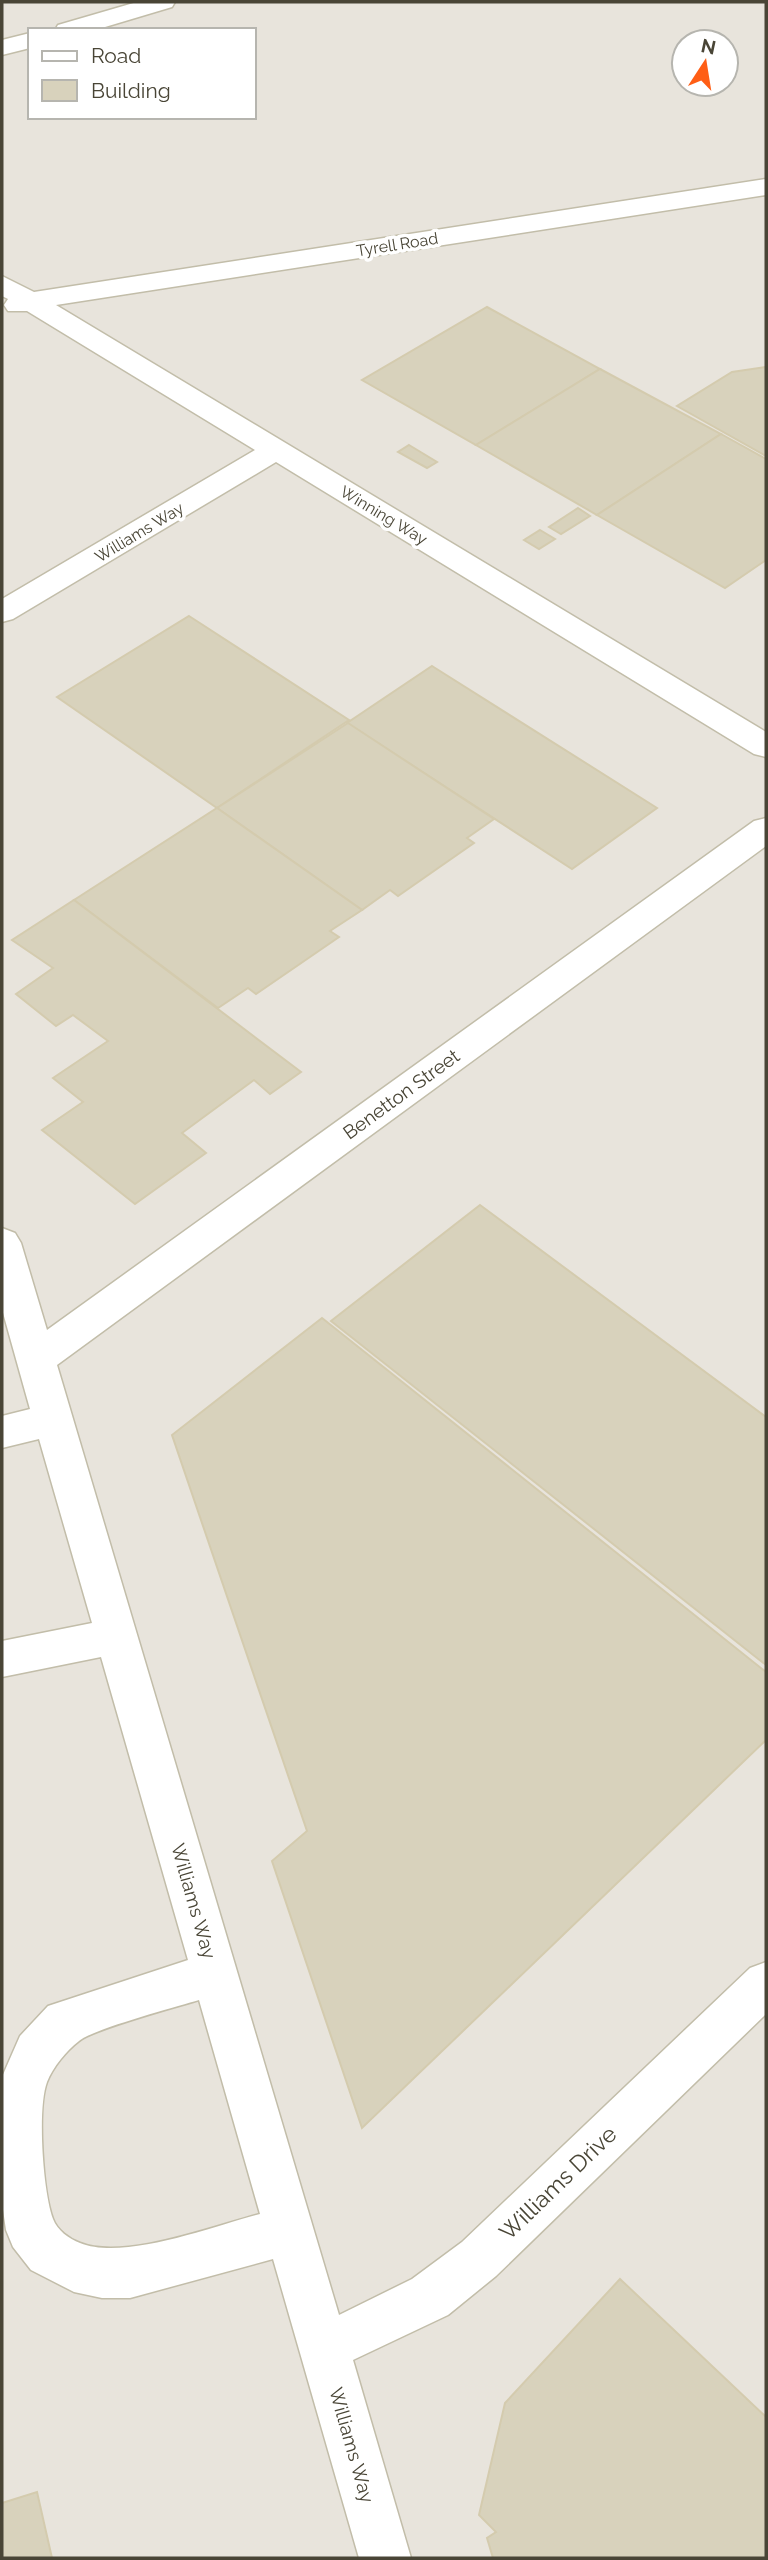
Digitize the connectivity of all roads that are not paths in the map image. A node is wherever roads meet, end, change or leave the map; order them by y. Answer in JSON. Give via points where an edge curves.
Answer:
{"nodes":[{"id":1,"x":163,"y":2,"type":"edge"},
{"id":2,"x":73,"y":28,"type":"edge"},
{"id":3,"x":28,"y":41,"type":"edge"},
{"id":4,"x":2,"y":48,"type":"edge"},
{"id":5,"x":766,"y":187,"type":"edge"},
{"id":6,"x":2,"y":284,"type":"edge"},
{"id":7,"x":15,"y":307,"type":"edge"},
{"id":8,"x":276,"y":450,"type":"junction"},
{"id":9,"x":2,"y":612,"type":"edge"},
{"id":10,"x":766,"y":746,"type":"edge"},
{"id":11,"x":766,"y":830,"type":"edge"},
{"id":12,"x":2,"y":1243,"type":"edge"},
{"id":13,"x":36,"y":1359,"type":"junction"},
{"id":14,"x":54,"y":1419,"type":"junction"},
{"id":15,"x":2,"y":1433,"type":"edge"},
{"id":16,"x":117,"y":1636,"type":"junction"},
{"id":17,"x":2,"y":1659,"type":"edge"},
{"id":18,"x":215,"y":1973,"type":"junction"},
{"id":19,"x":766,"y":1983,"type":"edge"},
{"id":20,"x":290,"y":2230,"type":"junction"},
{"id":21,"x":324,"y":2348,"type":"junction"},
{"id":22,"x":385,"y":2558,"type":"edge"}],
"edges":[{"from":1,"to":2,"type":"street"},
{"from":3,"to":4,"type":"street"},
{"from":5,"to":7,"type":"street","name":"Tyrell Road"},
{"from":6,"to":7,"type":"street","name":"Winning Way"},
{"from":7,"to":8,"type":"street","name":"Winning Way"},
{"from":8,"to":9,"type":"street","name":"Williams Way"},
{"from":8,"to":10,"type":"street","name":"Winning Way"},
{"from":11,"to":13,"type":"street","name":"Benetton Street"},
{"from":12,"to":13,"type":"street","name":"Williams Way"},
{"from":13,"to":14,"type":"street","name":"Williams Way"},
{"from":14,"to":15,"type":"street"},
{"from":14,"to":16,"type":"street","name":"Williams Way"},
{"from":16,"to":17,"type":"street"},
{"from":16,"to":18,"type":"street","name":"Williams Way"},
{"from":18,"to":20,"type":"street","name":"Williams Way"},
{"from":18,"to":20,"type":"street","via":[[65,2022],[37,2052],[22,2085],[17,2141],[30,2230],[48,2253],[74,2267],[130,2273]]},
{"from":19,"to":21,"type":"street","name":"Williams Drive","via":[[479,2259],[430,2297]]},
{"from":20,"to":21,"type":"street","name":"Williams Way"},
{"from":21,"to":22,"type":"street","name":"Williams Way"}]}
